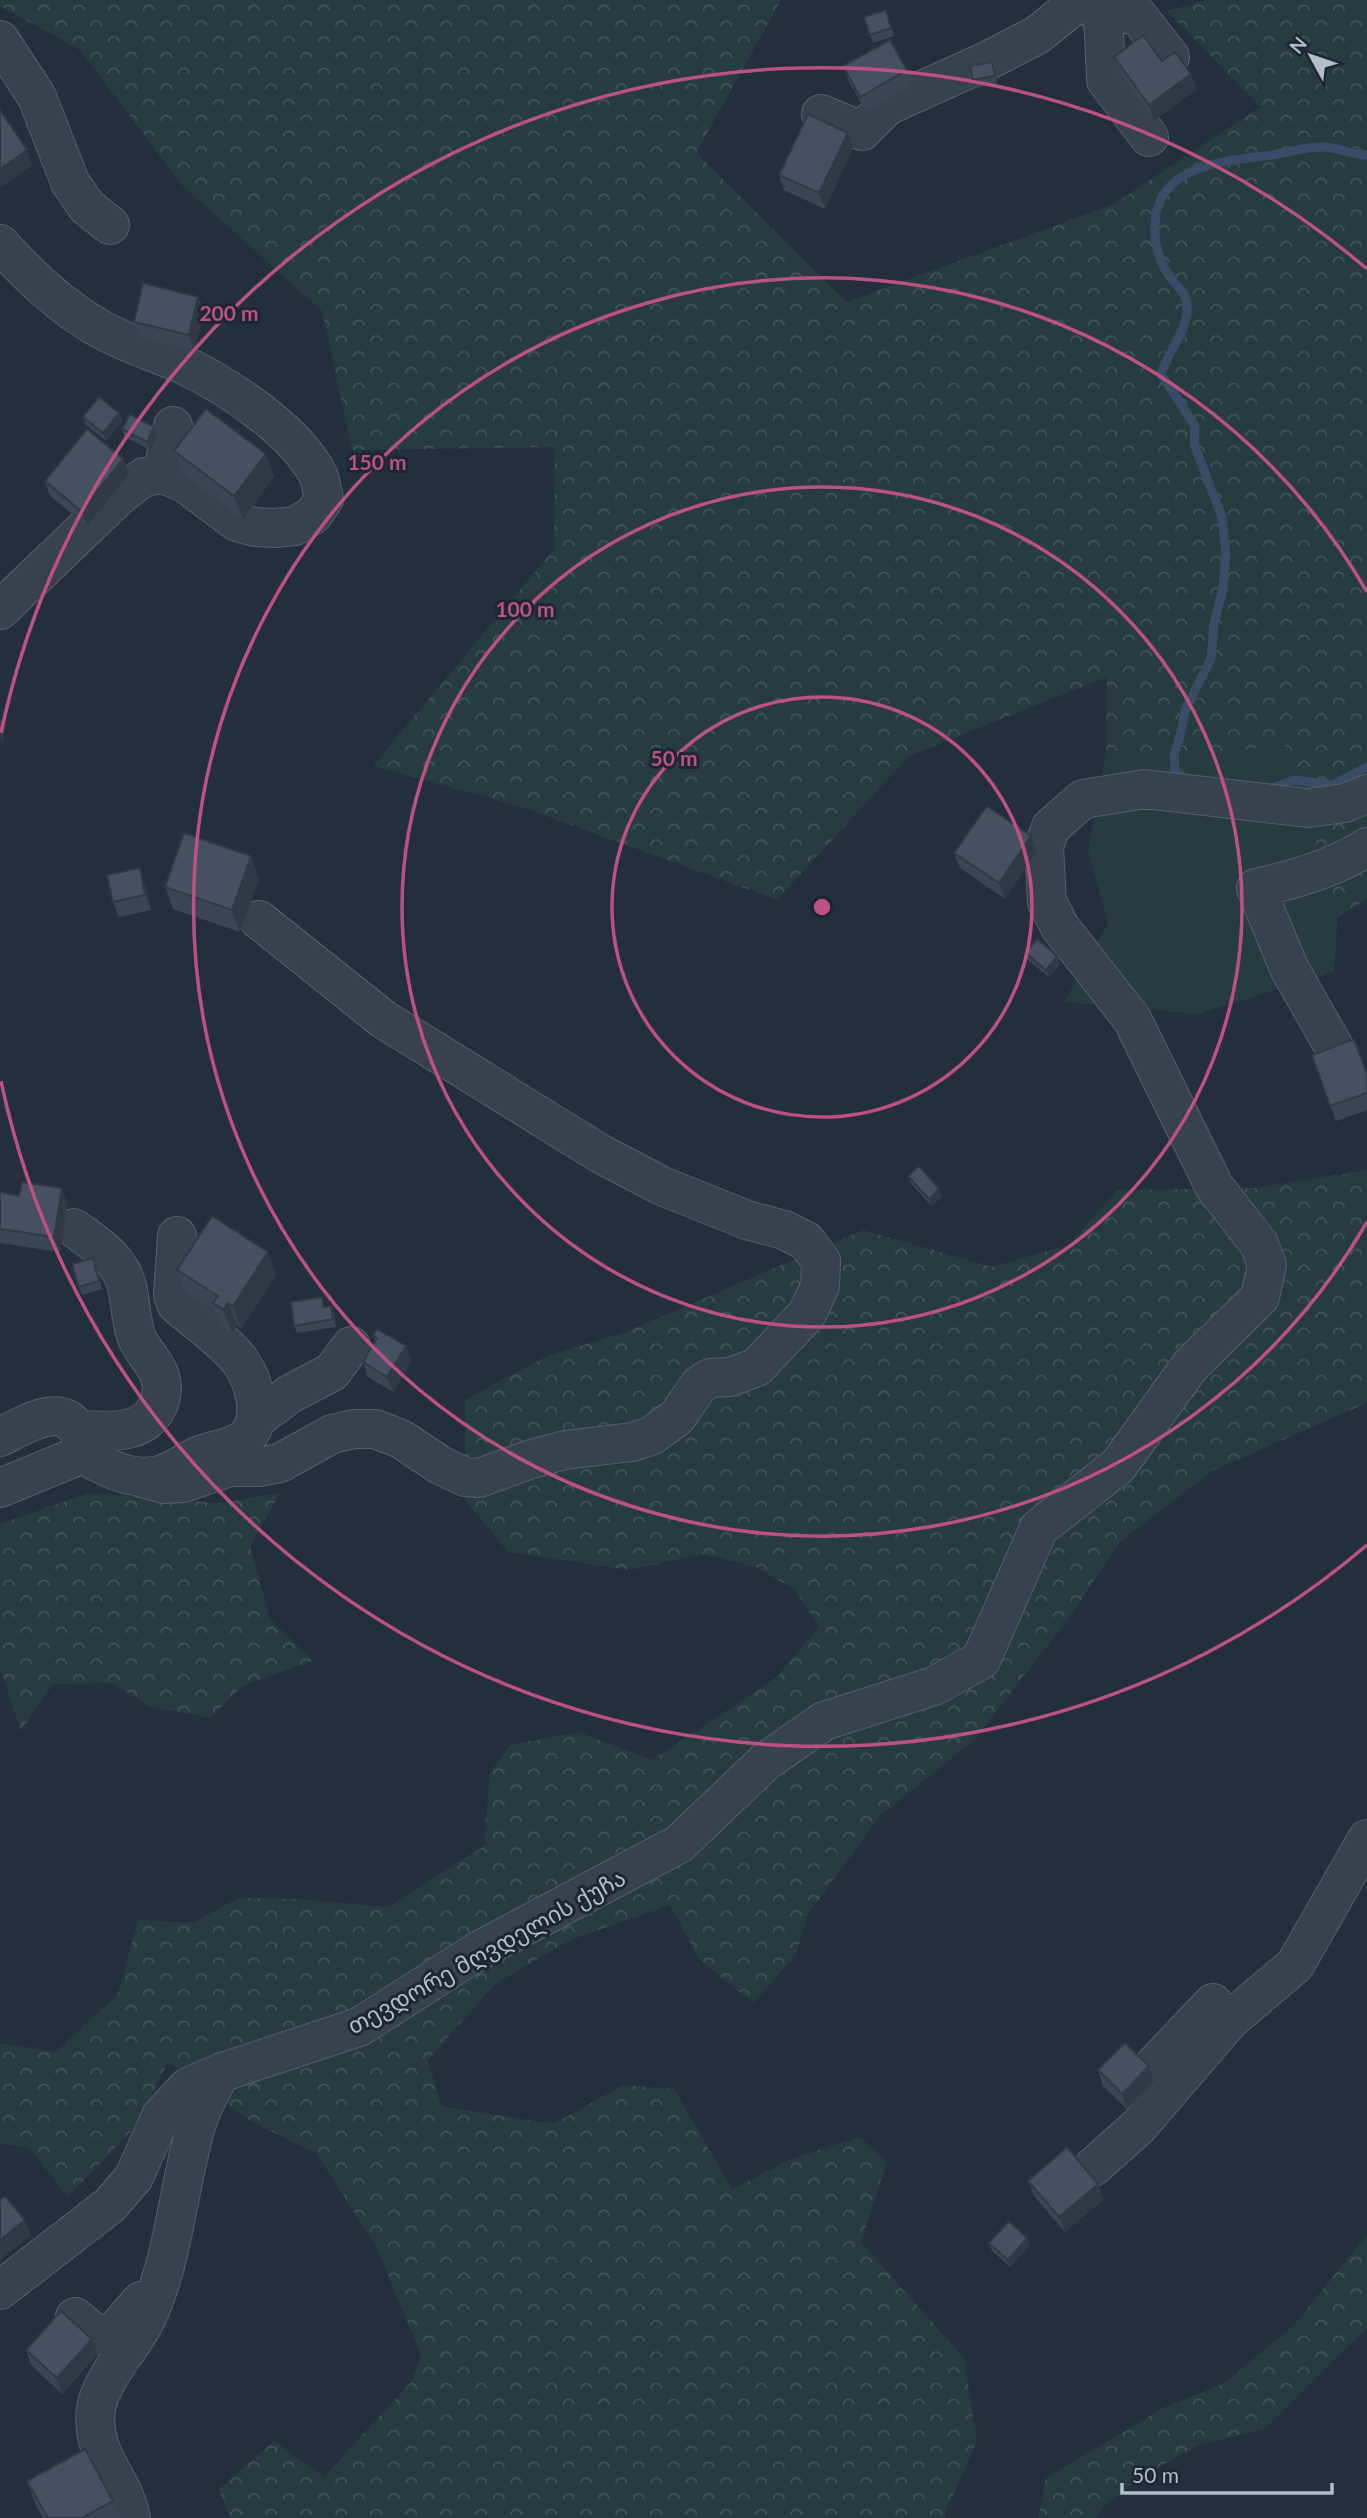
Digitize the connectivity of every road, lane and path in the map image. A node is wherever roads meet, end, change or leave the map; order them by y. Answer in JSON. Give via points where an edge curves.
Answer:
{"nodes":[{"id":1,"x":1092,"y":3,"type":"edge"},
{"id":2,"x":0,"y":40,"type":"edge"},
{"id":3,"x":1170,"y":57,"type":"edge"},
{"id":4,"x":821,"y":114,"type":"dead end"},
{"id":5,"x":1149,"y":137,"type":"dead end"},
{"id":6,"x":110,"y":225,"type":"dead end"},
{"id":7,"x":0,"y":244,"type":"edge"},
{"id":8,"x":173,"y":426,"type":"dead end"},
{"id":9,"x":162,"y":474,"type":"junction"},
{"id":10,"x":0,"y":611,"type":"edge"},
{"id":11,"x":1367,"y":794,"type":"edge"},
{"id":12,"x":1367,"y":847,"type":"edge"},
{"id":13,"x":259,"y":920,"type":"dead end"},
{"id":14,"x":1334,"y":1047,"type":"edge"},
{"id":15,"x":74,"y":1228,"type":"dead end"},
{"id":16,"x":177,"y":1236,"type":"dead end"},
{"id":17,"x":351,"y":1346,"type":"dead end"},
{"id":18,"x":255,"y":1420,"type":"junction"},
{"id":19,"x":0,"y":1437,"type":"edge"},
{"id":20,"x":79,"y":1441,"type":"junction"},
{"id":21,"x":142,"y":1478,"type":"junction"},
{"id":22,"x":6,"y":1483,"type":"edge"},
{"id":23,"x":1365,"y":1842,"type":"edge"},
{"id":24,"x":1154,"y":2064,"type":"dead end"},
{"id":25,"x":220,"y":2073,"type":"junction"},
{"id":26,"x":1093,"y":2167,"type":"dead end"},
{"id":27,"x":160,"y":2278,"type":"junction"},
{"id":28,"x":0,"y":2290,"type":"edge"},
{"id":29,"x":75,"y":2317,"type":"dead end"},
{"id":30,"x":131,"y":2518,"type":"edge"}],
"edges":[{"from":1,"to":3,"type":"street","via":[[1138,16]]},
{"from":1,"to":4,"type":"street","via":[[991,59],[887,106],[862,131]]},
{"from":1,"to":5,"type":"street","via":[[1104,32],[1106,80]]},
{"from":2,"to":6,"type":"street","via":[[37,97],[71,182],[87,207]]},
{"from":7,"to":9,"type":"street","via":[[63,304],[97,327],[213,380],[289,436],[318,475],[324,499],[313,515],[295,526],[255,527],[237,522],[185,483]]},
{"from":8,"to":9,"type":"street"},
{"from":9,"to":10,"type":"street","via":[[144,477],[120,495]]},
{"from":11,"to":25,"type":"street","name":"თევდორე მღვდელის ქუჩა","via":[[1345,803],[1308,808],[1144,789],[1083,800],[1051,827],[1044,846],[1047,902],[1060,926],[1132,1019],[1214,1186],[1259,1244],[1267,1265],[1260,1297],[1190,1366],[1118,1466],[1039,1528],[981,1660],[934,1686],[824,1721],[765,1762],[679,1844],[478,1951],[359,2027]]},
{"from":12,"to":14,"type":"street","via":[[1339,862],[1256,888],[1289,968]]},
{"from":13,"to":21,"type":"street","via":[[383,1018],[601,1154],[662,1186],[806,1241],[821,1261],[820,1286],[807,1314],[757,1367],[699,1384],[677,1417],[651,1436],[632,1442],[565,1450],[479,1478],[440,1465],[401,1439],[375,1429],[354,1429],[332,1434],[279,1463],[230,1467],[183,1482],[164,1484]]},
{"from":15,"to":20,"type":"street","via":[[121,1268],[137,1339],[164,1388],[161,1403],[151,1416],[133,1428]]},
{"from":16,"to":18,"type":"street","via":[[176,1304],[240,1362],[256,1401]]},
{"from":17,"to":18,"type":"street","via":[[332,1372],[290,1394]]},
{"from":18,"to":21,"type":"street","via":[[244,1439],[159,1476]]},
{"from":19,"to":20,"type":"street","via":[[40,1417],[55,1416],[68,1421]]},
{"from":20,"to":21,"type":"street","via":[[97,1463]]},
{"from":20,"to":22,"type":"street","via":[[73,1458]]},
{"from":23,"to":24,"type":"street","via":[[1276,1953],[1208,2007]]},
{"from":23,"to":26,"type":"street","via":[[1294,1965],[1230,2020],[1138,2127]]},
{"from":25,"to":27,"type":"street","via":[[196,2124]]},
{"from":25,"to":28,"type":"street","name":"თევდორე მღვდელის ქუჩა","via":[[188,2087],[161,2116],[134,2177],[110,2205]]},
{"from":27,"to":29,"type":"street","via":[[110,2336],[96,2335]]},
{"from":27,"to":30,"type":"street","via":[[146,2319],[103,2387],[83,2456],[128,2501]]}]}
